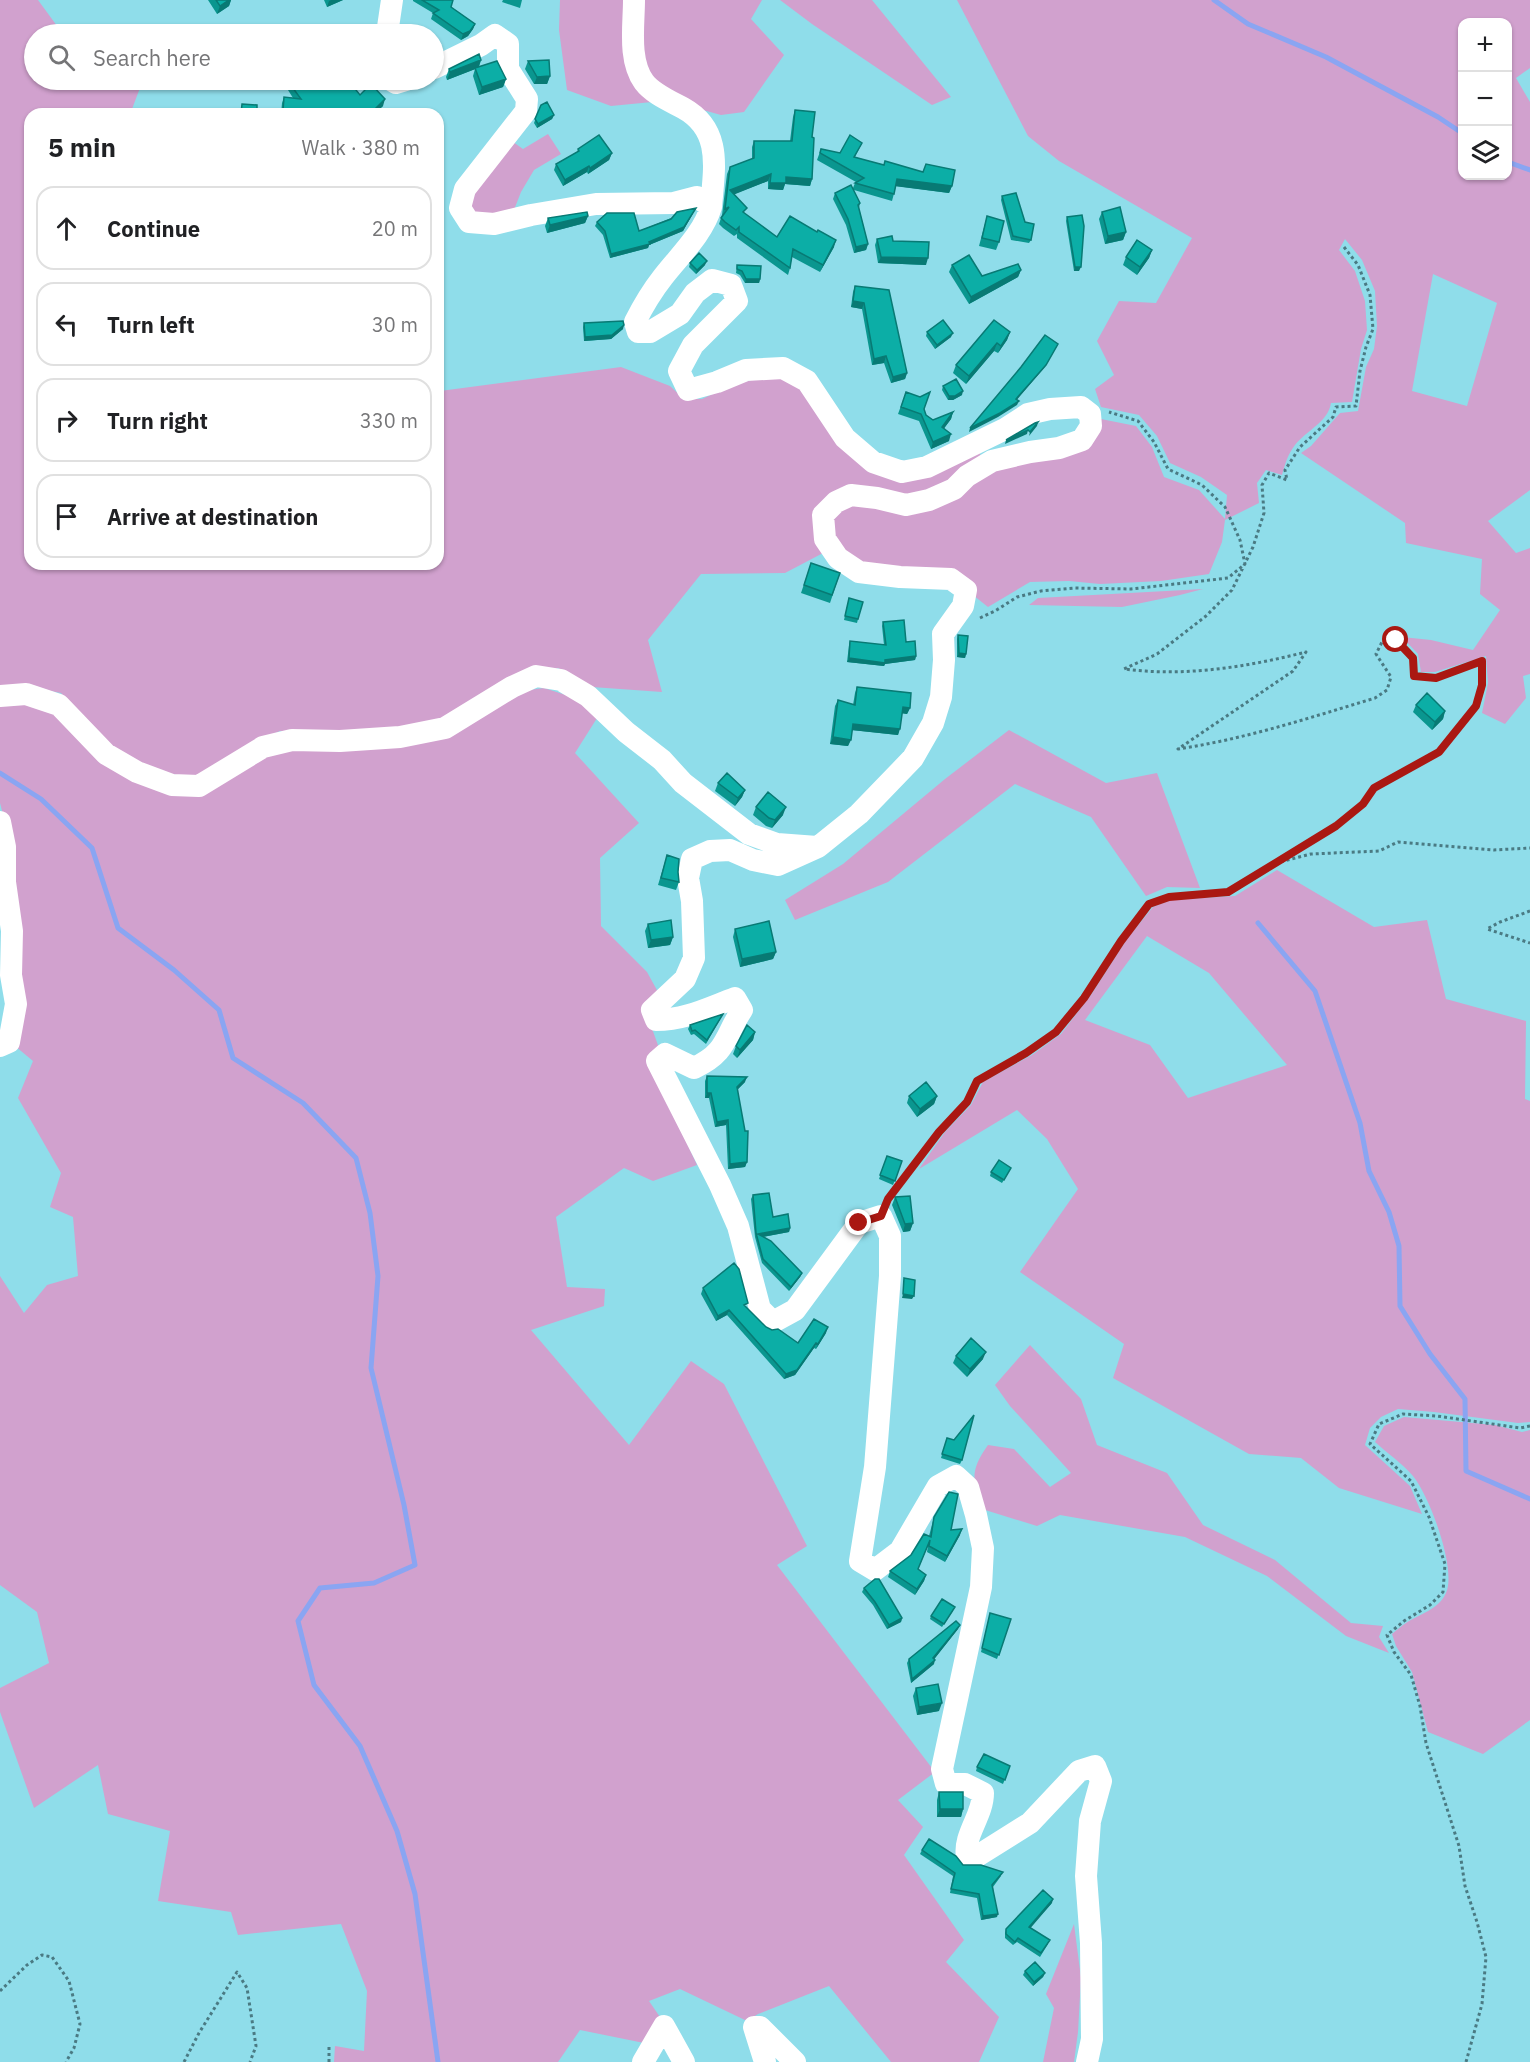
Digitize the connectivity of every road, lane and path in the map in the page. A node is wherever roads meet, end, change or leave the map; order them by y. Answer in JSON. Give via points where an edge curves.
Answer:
{"nodes":[{"id":1,"x":392,"y":0,"type":"edge"},
{"id":2,"x":634,"y":0,"type":"edge"},
{"id":3,"x":388,"y":24,"type":"edge"},
{"id":4,"x":444,"y":63,"type":"edge"},
{"id":5,"x":711,"y":207,"type":"junction"},
{"id":6,"x":1344,"y":247,"type":"dead end"},
{"id":7,"x":1090,"y":414,"type":"junction"},
{"id":8,"x":1245,"y":564,"type":"junction"},
{"id":9,"x":978,"y":618,"type":"dead end"},
{"id":10,"x":0,"y":696,"type":"edge"},
{"id":11,"x":0,"y":822,"type":"edge"},
{"id":12,"x":818,"y":847,"type":"junction"},
{"id":13,"x":1530,"y":848,"type":"edge"},
{"id":14,"x":1272,"y":864,"type":"junction"},
{"id":15,"x":1530,"y":911,"type":"edge"},
{"id":16,"x":1530,"y":943,"type":"edge"},
{"id":17,"x":0,"y":1046,"type":"edge"},
{"id":18,"x":881,"y":1216,"type":"junction"},
{"id":19,"x":1530,"y":1426,"type":"edge"},
{"id":20,"x":0,"y":1991,"type":"edge"},
{"id":21,"x":329,"y":2046,"type":"dead end"},
{"id":22,"x":66,"y":2062,"type":"edge"},
{"id":23,"x":184,"y":2062,"type":"edge"},
{"id":24,"x":250,"y":2062,"type":"edge"},
{"id":25,"x":329,"y":2062,"type":"edge"},
{"id":26,"x":643,"y":2062,"type":"edge"},
{"id":27,"x":684,"y":2062,"type":"edge"},
{"id":28,"x":765,"y":2062,"type":"edge"},
{"id":29,"x":795,"y":2062,"type":"edge"},
{"id":30,"x":1087,"y":2062,"type":"edge"},
{"id":31,"x":1466,"y":2062,"type":"edge"}],
"edges":[{"from":1,"to":3,"type":"street"},
{"from":2,"to":5,"type":"street","via":[[634,59],[644,82],[689,111],[708,130],[715,153]]},
{"from":4,"to":5,"type":"street","via":[[495,35],[508,44],[508,69],[527,99],[526,111],[516,126],[465,189],[460,208],[469,222],[494,224],[596,204],[674,203],[697,197]]},
{"from":5,"to":7,"type":"street","via":[[706,223],[660,280],[635,322],[638,332],[650,332],[680,314],[695,293],[712,280],[731,285],[737,301],[693,345],[679,371],[688,390],[746,370],[783,368],[807,381],[845,438],[873,462],[903,472],[927,467],[1028,414],[1081,407]]},
{"from":6,"to":8,"type":"path","via":[[1358,265],[1370,295],[1373,329],[1360,370],[1356,406],[1336,407],[1333,417],[1300,447],[1285,470],[1287,480],[1269,473],[1262,485],[1264,513]]},
{"from":7,"to":8,"type":"path","via":[[1102,410],[1138,421],[1168,469],[1202,485],[1225,507],[1240,540]]},
{"from":7,"to":12,"type":"street","via":[[1091,426],[1082,440],[992,461],[954,489],[929,500],[906,505],[851,495],[823,514],[825,539],[838,558],[859,572],[951,579],[966,590],[963,606],[943,634],[941,697],[933,723],[913,758],[860,814]]},
{"from":8,"to":9,"type":"path","via":[[1228,578],[1131,589],[1041,591],[1017,597]]},
{"from":8,"to":14,"type":"path","via":[[1232,590],[1206,616],[1158,654],[1124,669],[1186,672],[1306,652],[1293,671],[1178,749],[1285,726],[1375,698],[1387,690],[1391,677],[1376,654],[1383,640],[1396,640],[1413,658],[1414,676],[1436,678],[1482,661],[1482,685],[1476,706],[1439,752],[1374,788],[1363,804],[1336,826]]},
{"from":10,"to":12,"type":"street","via":[[26,694],[59,705],[106,754],[137,772],[172,785],[199,786],[263,747],[292,740],[400,737],[445,728],[536,676],[561,680],[588,696],[663,760],[683,783],[749,834],[777,844]]},
{"from":11,"to":17,"type":"street","via":[[16,1004],[9,1042]]},
{"from":12,"to":18,"type":"street","via":[[778,866],[730,850],[710,851],[692,859],[688,878],[694,958],[685,979],[652,1010],[656,1020],[674,1020],[735,998],[742,1010],[727,1041],[704,1063],[694,1068],[665,1054],[657,1061],[720,1185],[738,1226],[760,1309],[773,1322],[795,1310],[859,1223]]},
{"from":13,"to":14,"type":"path","via":[[1494,850],[1398,842],[1379,851],[1311,854]]},
{"from":14,"to":18,"type":"path","via":[[1228,892],[1169,897],[1149,904],[1056,1032],[977,1081],[967,1102],[888,1199]]},
{"from":15,"to":16,"type":"path","via":[[1487,929]]},
{"from":18,"to":30,"type":"street","via":[[890,1236],[890,1276],[875,1467],[860,1561],[875,1570],[900,1551],[938,1486],[956,1476],[968,1487],[983,1548],[981,1587],[942,1769],[946,1784],[965,1784],[983,1793],[983,1805],[965,1847],[967,1857],[979,1855],[1030,1823],[1079,1771],[1095,1766],[1101,1780],[1090,1821],[1086,1876],[1092,2017]]},
{"from":19,"to":31,"type":"path","via":[[1402,1414],[1379,1424],[1370,1444],[1411,1481],[1429,1517],[1445,1564],[1443,1592],[1387,1635],[1411,1675],[1486,1957],[1482,2004]]},
{"from":20,"to":22,"type":"path","via":[[42,1955],[52,1957],[69,1981],[80,2024]]},
{"from":21,"to":25,"type":"path"},
{"from":23,"to":24,"type":"path","via":[[237,1972],[247,1988],[256,2046]]},
{"from":26,"to":27,"type":"street","via":[[664,2026]]},
{"from":28,"to":29,"type":"street","via":[[754,2027],[760,2027]]}]}
